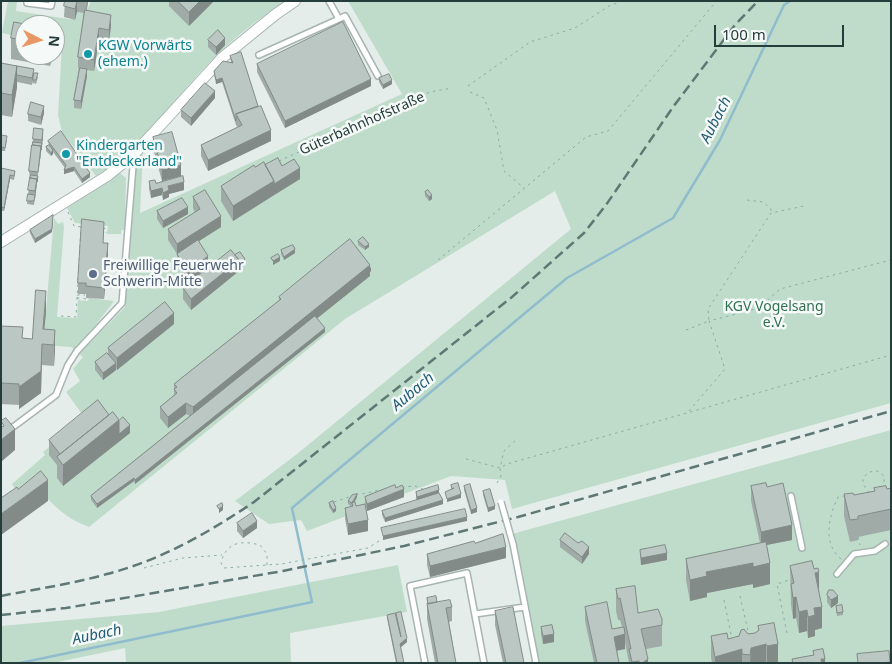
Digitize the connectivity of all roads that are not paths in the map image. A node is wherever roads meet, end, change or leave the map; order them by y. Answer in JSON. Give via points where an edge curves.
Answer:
{"nodes":[{"id":1,"x":28,"y":1,"type":"edge"},
{"id":2,"x":52,"y":1,"type":"edge"},
{"id":3,"x":295,"y":1,"type":"edge"},
{"id":4,"x":329,"y":1,"type":"edge"},
{"id":5,"x":338,"y":19,"type":"junction"},
{"id":6,"x":259,"y":55,"type":"dead end"},
{"id":7,"x":378,"y":76,"type":"edge"},
{"id":8,"x":134,"y":154,"type":"junction"},
{"id":9,"x":1,"y":242,"type":"edge"},
{"id":10,"x":1,"y":436,"type":"edge"},
{"id":11,"x":791,"y":496,"type":"dead end"},
{"id":12,"x":501,"y":502,"type":"dead end"},
{"id":13,"x":885,"y":544,"type":"dead end"},
{"id":14,"x":802,"y":548,"type":"dead end"},
{"id":15,"x":837,"y":574,"type":"dead end"},
{"id":16,"x":525,"y":607,"type":"junction"},
{"id":17,"x":475,"y":614,"type":"junction"},
{"id":18,"x":425,"y":663,"type":"edge"},
{"id":19,"x":484,"y":663,"type":"edge"},
{"id":20,"x":536,"y":663,"type":"edge"}],
"edges":[{"from":1,"to":2,"type":"lane","via":[[51,6]]},
{"from":3,"to":8,"type":"street","via":[[222,58]]},
{"from":4,"to":5,"type":"lane"},
{"from":5,"to":6,"type":"lane"},
{"from":5,"to":7,"type":"lane","via":[[345,16]]},
{"from":8,"to":9,"type":"street","via":[[107,176]]},
{"from":8,"to":10,"type":"lane","via":[[122,303],[76,351],[56,394]]},
{"from":11,"to":14,"type":"lane"},
{"from":12,"to":16,"type":"lane","bridge":true},
{"from":13,"to":15,"type":"lane","via":[[875,551],[854,554]]},
{"from":16,"to":17,"type":"lane"},
{"from":16,"to":20,"type":"lane"},
{"from":17,"to":18,"type":"lane","via":[[467,574],[410,586]]},
{"from":17,"to":19,"type":"lane"}]}
